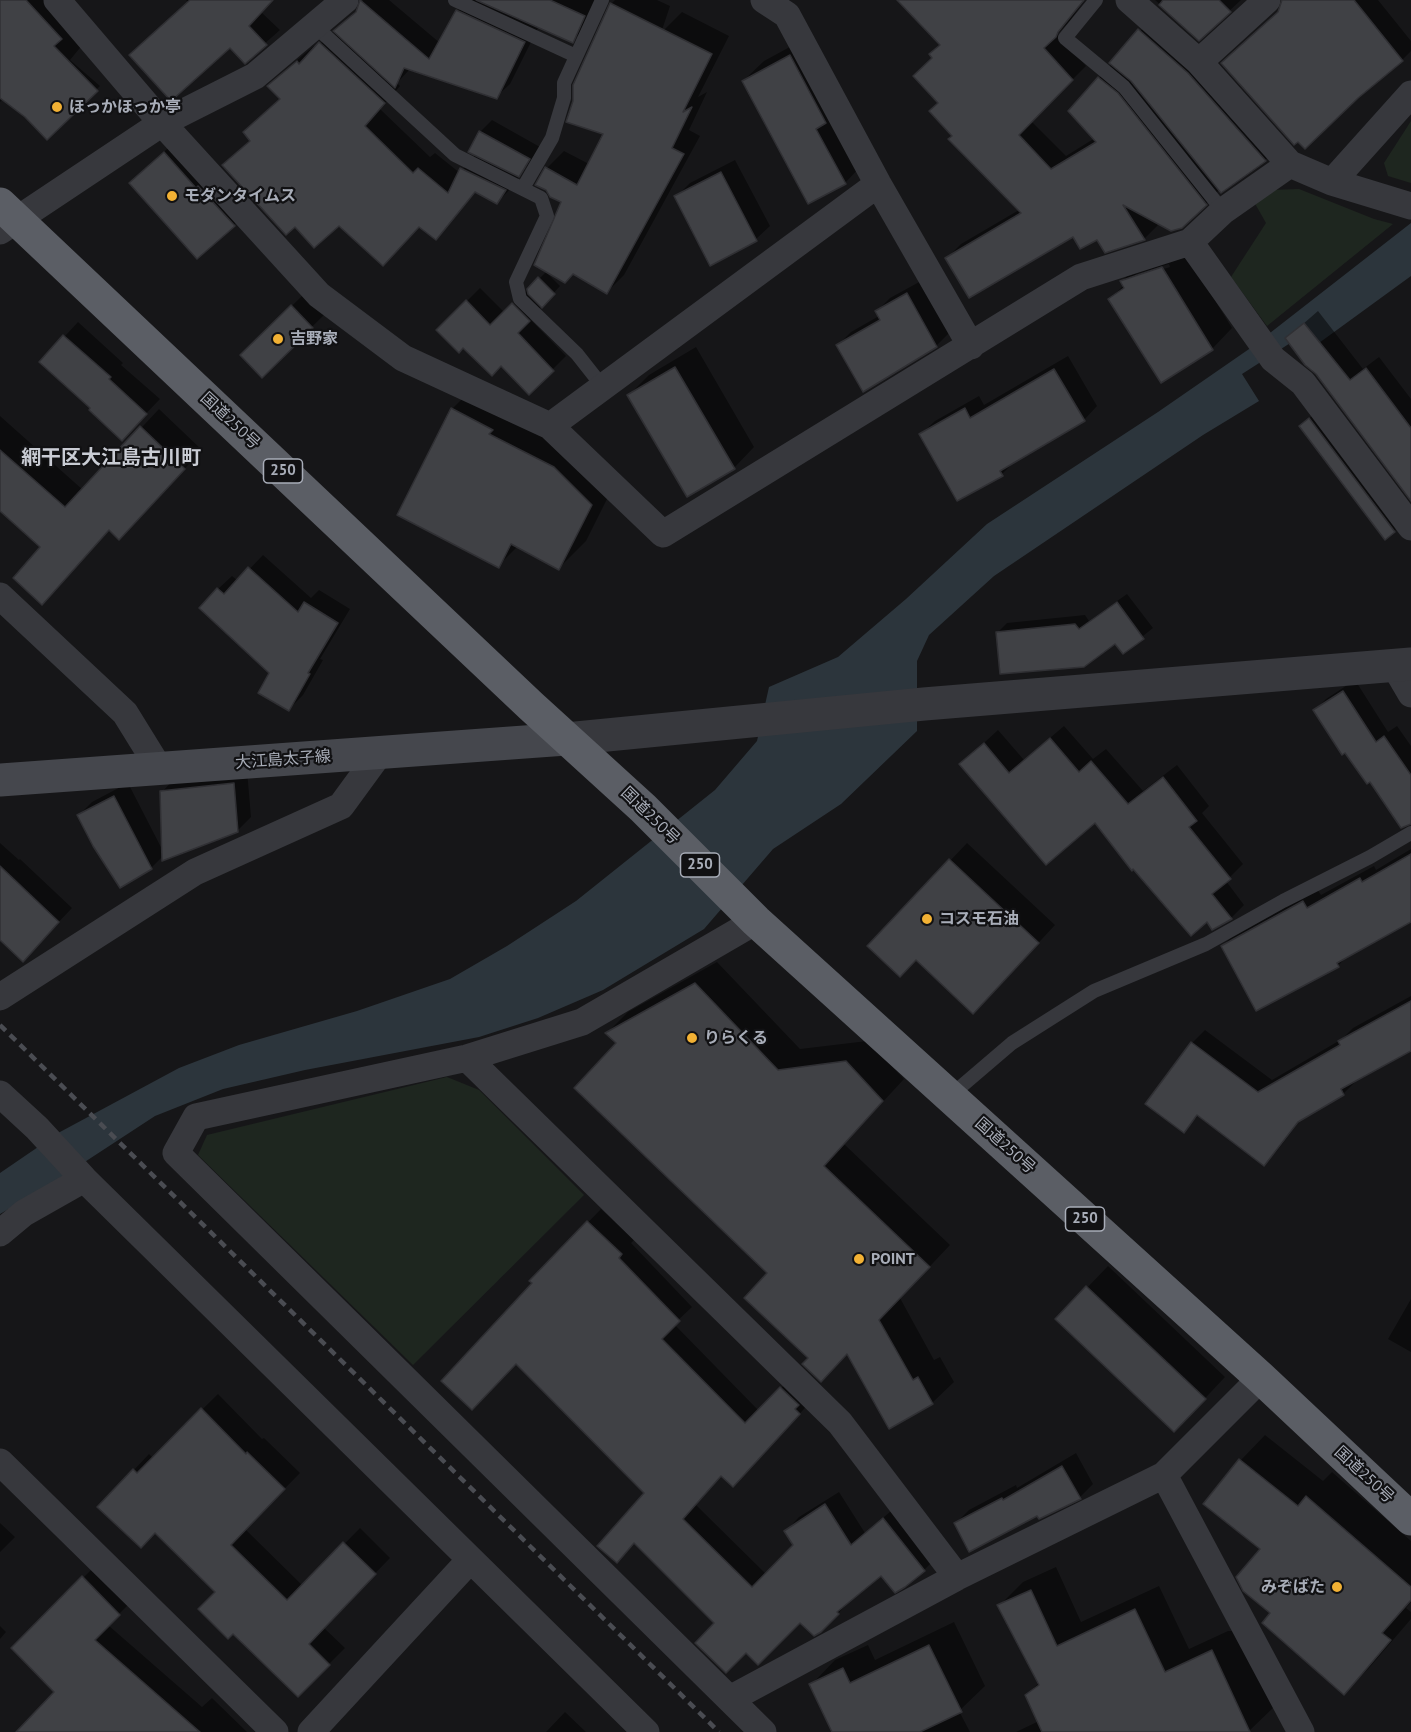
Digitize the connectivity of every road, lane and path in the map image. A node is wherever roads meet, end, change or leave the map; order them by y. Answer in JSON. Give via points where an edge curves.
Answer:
{"nodes":[{"id":1,"x":57,"y":0,"type":"edge"},
{"id":2,"x":345,"y":0,"type":"edge"},
{"id":3,"x":455,"y":0,"type":"edge"},
{"id":4,"x":602,"y":0,"type":"edge"},
{"id":5,"x":764,"y":0,"type":"edge"},
{"id":6,"x":1096,"y":0,"type":"edge"},
{"id":7,"x":1129,"y":0,"type":"edge"},
{"id":8,"x":1267,"y":0,"type":"edge"},
{"id":9,"x":315,"y":26,"type":"junction"},
{"id":10,"x":576,"y":56,"type":"junction"},
{"id":11,"x":1199,"y":62,"type":"junction"},
{"id":12,"x":1411,"y":94,"type":"edge"},
{"id":13,"x":162,"y":123,"type":"junction"},
{"id":14,"x":1290,"y":164,"type":"junction"},
{"id":15,"x":1332,"y":182,"type":"junction"},
{"id":16,"x":878,"y":183,"type":"junction"},
{"id":17,"x":523,"y":188,"type":"junction"},
{"id":18,"x":1402,"y":204,"type":"edge"},
{"id":19,"x":1222,"y":211,"type":"junction"},
{"id":20,"x":6,"y":218,"type":"edge"},
{"id":21,"x":1190,"y":242,"type":"junction"},
{"id":22,"x":971,"y":346,"type":"junction"},
{"id":23,"x":603,"y":387,"type":"junction"},
{"id":24,"x":550,"y":426,"type":"junction"},
{"id":25,"x":1411,"y":527,"type":"edge"},
{"id":26,"x":0,"y":596,"type":"edge"},
{"id":27,"x":1402,"y":665,"type":"edge"},
{"id":28,"x":1411,"y":694,"type":"edge"},
{"id":29,"x":566,"y":739,"type":"junction"},
{"id":30,"x":379,"y":753,"type":"junction"},
{"id":31,"x":159,"y":768,"type":"junction"},
{"id":32,"x":0,"y":780,"type":"edge"},
{"id":33,"x":1411,"y":833,"type":"edge"},
{"id":34,"x":756,"y":921,"type":"junction"},
{"id":35,"x":0,"y":997,"type":"edge"},
{"id":36,"x":466,"y":1058,"type":"junction"},
{"id":37,"x":0,"y":1094,"type":"edge"},
{"id":38,"x":950,"y":1096,"type":"junction"},
{"id":39,"x":84,"y":1179,"type":"junction"},
{"id":40,"x":0,"y":1233,"type":"edge"},
{"id":41,"x":1261,"y":1378,"type":"junction"},
{"id":42,"x":0,"y":1462,"type":"edge"},
{"id":43,"x":1164,"y":1475,"type":"junction"},
{"id":44,"x":1411,"y":1519,"type":"edge"},
{"id":45,"x":470,"y":1560,"type":"junction"},
{"id":46,"x":957,"y":1577,"type":"junction"},
{"id":47,"x":730,"y":1699,"type":"junction"},
{"id":48,"x":275,"y":1732,"type":"edge"},
{"id":49,"x":311,"y":1732,"type":"edge"},
{"id":50,"x":646,"y":1732,"type":"edge"},
{"id":51,"x":764,"y":1732,"type":"edge"},
{"id":52,"x":1301,"y":1732,"type":"edge"}],
"edges":[{"from":1,"to":13,"type":"street"},
{"from":2,"to":9,"type":"street"},
{"from":3,"to":10,"type":"lane"},
{"from":4,"to":10,"type":"lane"},
{"from":5,"to":16,"type":"street","via":[[787,15]]},
{"from":6,"to":19,"type":"lane","via":[[1065,38],[1124,87]]},
{"from":7,"to":11,"type":"street"},
{"from":8,"to":11,"type":"street"},
{"from":9,"to":13,"type":"street","via":[[255,76]]},
{"from":9,"to":17,"type":"lane","via":[[455,155]]},
{"from":10,"to":17,"type":"lane","via":[[564,83],[564,98],[552,138]]},
{"from":11,"to":14,"type":"street"},
{"from":12,"to":15,"type":"street"},
{"from":13,"to":20,"type":"street"},
{"from":13,"to":24,"type":"street","via":[[319,295],[403,358]]},
{"from":14,"to":15,"type":"street"},
{"from":14,"to":19,"type":"street"},
{"from":15,"to":18,"type":"street"},
{"from":16,"to":22,"type":"street"},
{"from":16,"to":23,"type":"street"},
{"from":17,"to":23,"type":"lane","via":[[541,198],[547,216],[516,282],[520,299],[578,354]]},
{"from":19,"to":21,"type":"street"},
{"from":20,"to":29,"type":"highway","name":"国道250号","number":"250"},
{"from":21,"to":22,"type":"street","via":[[1081,278]]},
{"from":21,"to":25,"type":"street","via":[[1254,335],[1273,359],[1303,383]]},
{"from":22,"to":24,"type":"street","via":[[663,534]]},
{"from":23,"to":24,"type":"street"},
{"from":26,"to":31,"type":"street","via":[[125,713]]},
{"from":27,"to":28,"type":"street"},
{"from":27,"to":29,"type":"street","via":[[753,719]]},
{"from":29,"to":30,"type":"main road","name":"大江島太子線"},
{"from":29,"to":34,"type":"highway","name":"国道250号","number":"250","via":[[643,808]]},
{"from":30,"to":31,"type":"main road","name":"大江島太子線"},
{"from":30,"to":35,"type":"street","via":[[341,806],[195,872]]},
{"from":31,"to":32,"type":"main road","name":"大江島太子線"},
{"from":33,"to":38,"type":"lane","via":[[1206,944],[1094,991],[1012,1043]]},
{"from":34,"to":36,"type":"street","via":[[582,1022]]},
{"from":34,"to":38,"type":"highway","name":"国道250号","number":"250"},
{"from":36,"to":46,"type":"street","via":[[840,1423]]},
{"from":36,"to":47,"type":"street","via":[[196,1117],[176,1153]]},
{"from":37,"to":39,"type":"street"},
{"from":38,"to":41,"type":"highway","name":"国道250号","number":"250"},
{"from":39,"to":40,"type":"street","via":[[24,1213]]},
{"from":39,"to":45,"type":"street"},
{"from":41,"to":43,"type":"street"},
{"from":41,"to":44,"type":"highway","name":"国道250号","number":"250"},
{"from":42,"to":48,"type":"street"},
{"from":43,"to":46,"type":"street"},
{"from":43,"to":52,"type":"street"},
{"from":45,"to":49,"type":"street"},
{"from":45,"to":50,"type":"street"},
{"from":46,"to":47,"type":"street"},
{"from":47,"to":51,"type":"street"}]}
